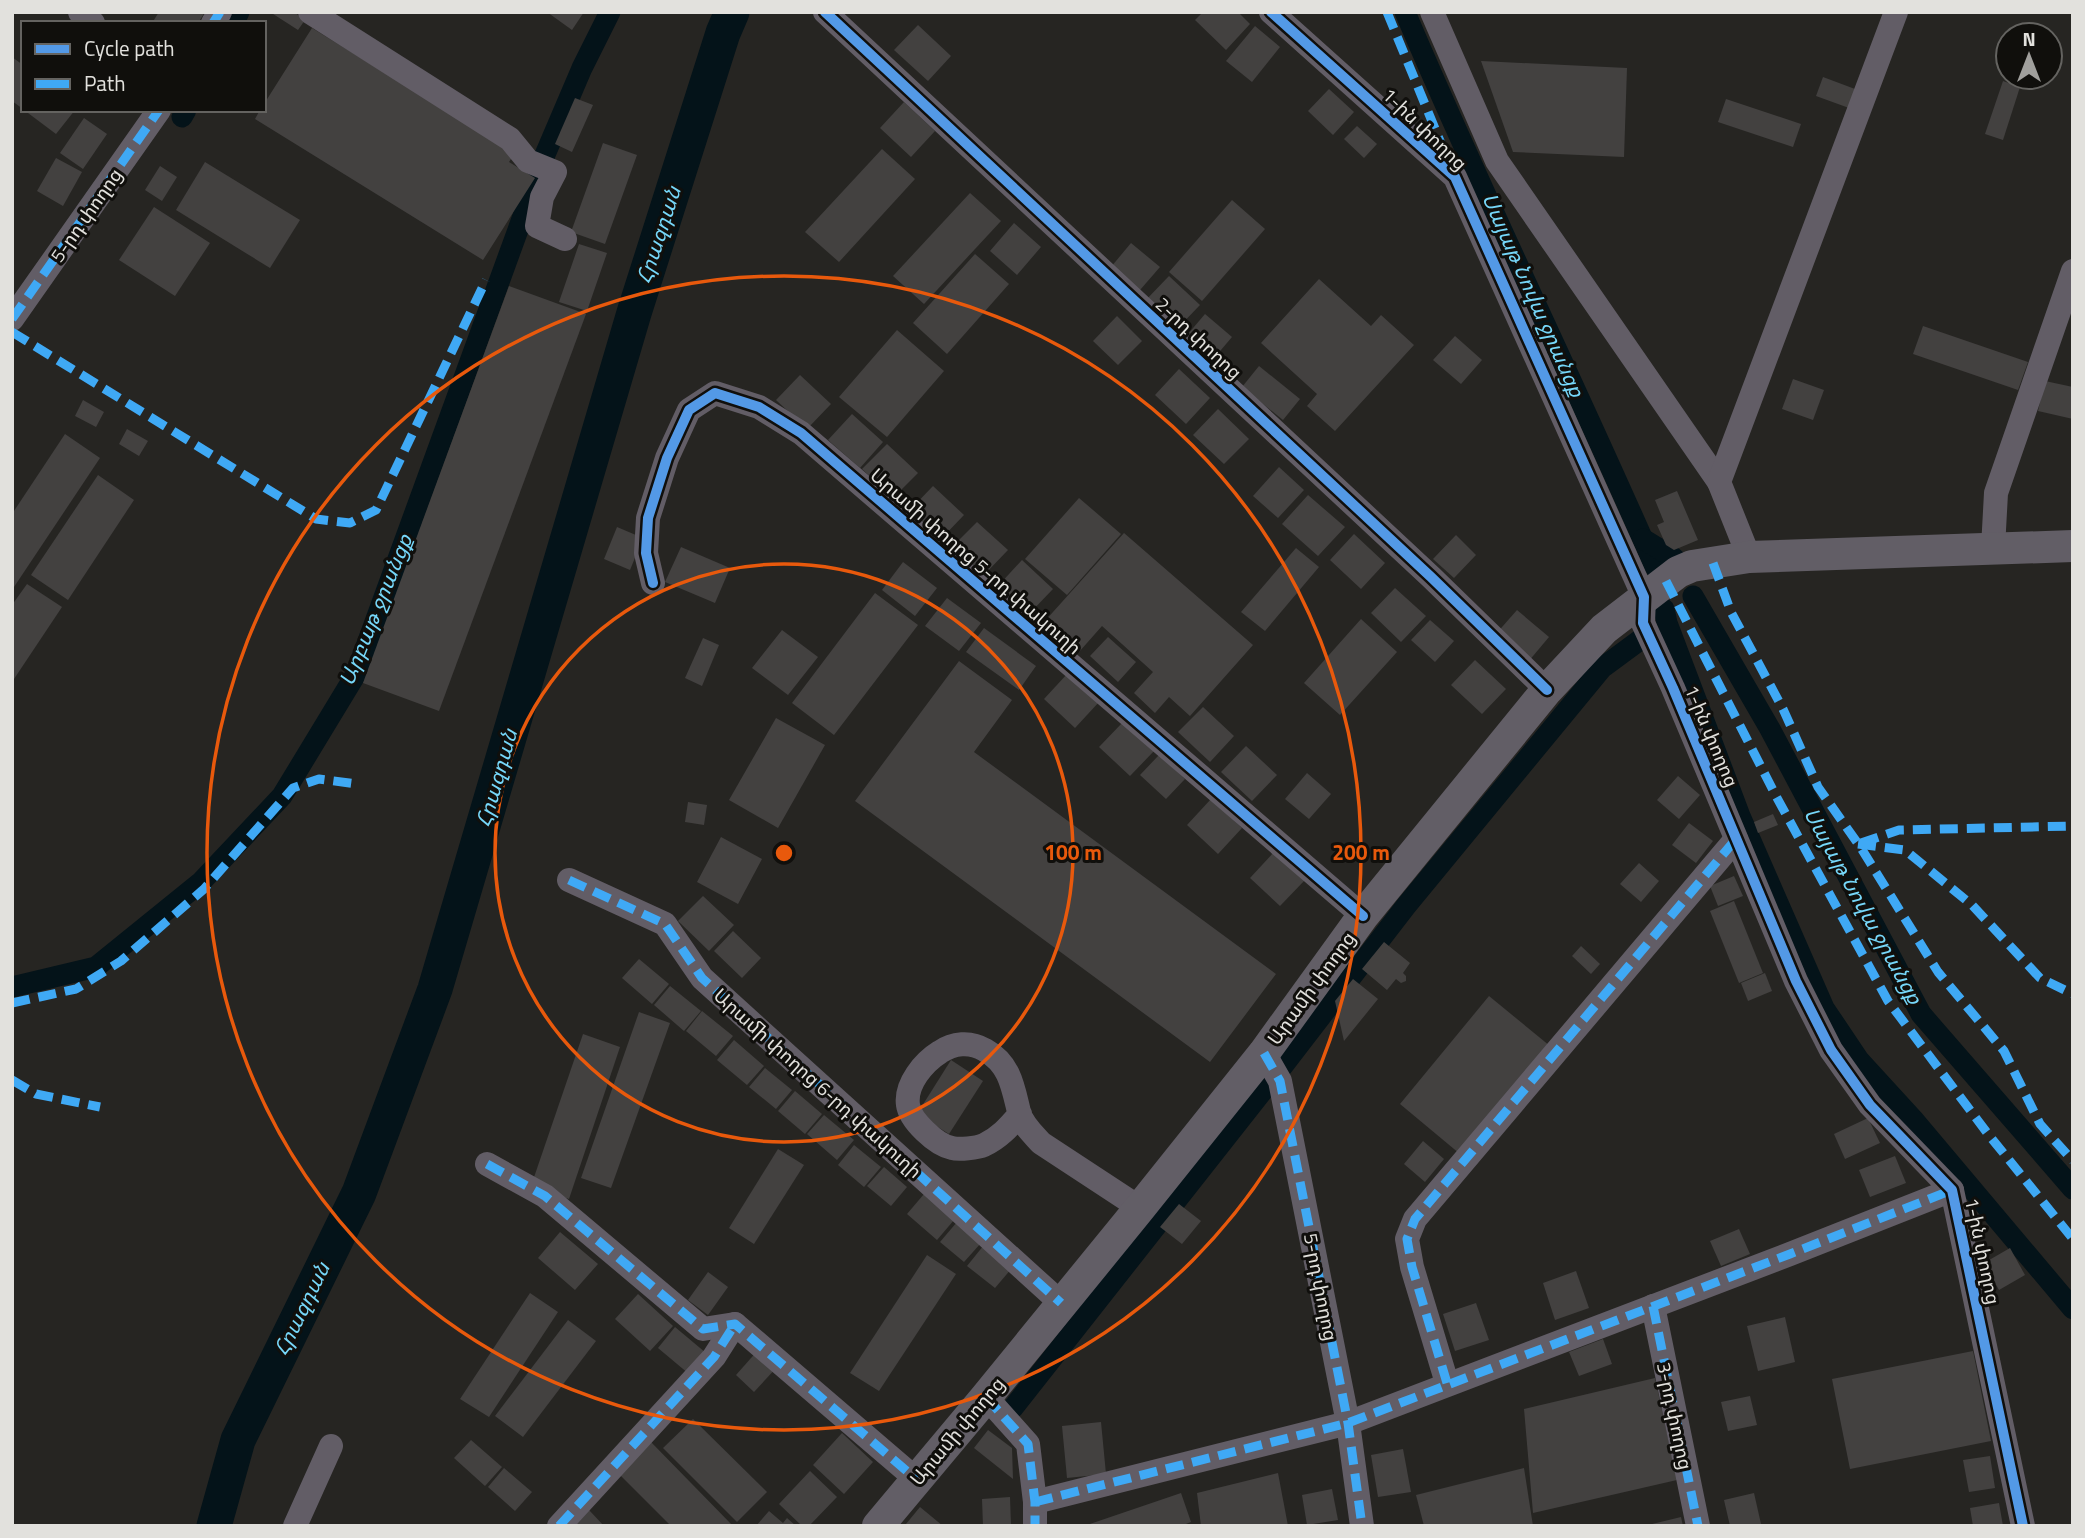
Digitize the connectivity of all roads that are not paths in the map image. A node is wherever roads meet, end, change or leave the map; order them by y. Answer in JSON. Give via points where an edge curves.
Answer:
{"nodes":[{"id":1,"x":310,"y":12,"type":"edge"},
{"id":2,"x":825,"y":12,"type":"edge"},
{"id":3,"x":1271,"y":12,"type":"edge"},
{"id":4,"x":1432,"y":12,"type":"edge"},
{"id":5,"x":1896,"y":12,"type":"edge"},
{"id":6,"x":158,"y":112,"type":"edge"},
{"id":7,"x":565,"y":239,"type":"dead end"},
{"id":8,"x":2073,"y":271,"type":"edge"},
{"id":9,"x":12,"y":319,"type":"edge"},
{"id":10,"x":1720,"y":482,"type":"junction"},
{"id":11,"x":2073,"y":546,"type":"edge"},
{"id":12,"x":1993,"y":548,"type":"junction"},
{"id":13,"x":1749,"y":556,"type":"junction"},
{"id":14,"x":653,"y":583,"type":"dead end"},
{"id":15,"x":1644,"y":597,"type":"junction"},
{"id":16,"x":1547,"y":690,"type":"junction"},
{"id":17,"x":1736,"y":839,"type":"junction"},
{"id":18,"x":569,"y":880,"type":"dead end"},
{"id":19,"x":1363,"y":916,"type":"junction"},
{"id":20,"x":1264,"y":1053,"type":"junction"},
{"id":21,"x":1020,"y":1114,"type":"junction"},
{"id":22,"x":487,"y":1164,"type":"dead end"},
{"id":23,"x":1952,"y":1190,"type":"junction"},
{"id":24,"x":1140,"y":1208,"type":"junction"},
{"id":25,"x":1061,"y":1303,"type":"junction"},
{"id":26,"x":1653,"y":1306,"type":"junction"},
{"id":27,"x":735,"y":1324,"type":"junction"},
{"id":28,"x":1447,"y":1383,"type":"junction"},
{"id":29,"x":986,"y":1397,"type":"junction"},
{"id":30,"x":1348,"y":1423,"type":"junction"},
{"id":31,"x":331,"y":1446,"type":"dead end"},
{"id":32,"x":916,"y":1479,"type":"junction"},
{"id":33,"x":1035,"y":1514,"type":"edge"},
{"id":34,"x":295,"y":1526,"type":"edge"},
{"id":35,"x":559,"y":1526,"type":"edge"},
{"id":36,"x":878,"y":1526,"type":"edge"},
{"id":37,"x":1362,"y":1526,"type":"edge"},
{"id":38,"x":1698,"y":1526,"type":"edge"},
{"id":39,"x":2023,"y":1526,"type":"edge"}],
"edges":[{"from":1,"to":7,"type":"street","via":[[510,139],[528,161],[555,172],[542,197],[537,226]]},
{"from":2,"to":16,"type":"street","name":"2-րդ փողոց"},
{"from":3,"to":15,"type":"street","name":"1-ին փողոց","via":[[1455,177]]},
{"from":4,"to":10,"type":"street","via":[[1497,161]]},
{"from":5,"to":10,"type":"street"},
{"from":6,"to":9,"type":"street","name":"5-րդ փողոց"},
{"from":8,"to":12,"type":"street","via":[[1996,493]]},
{"from":10,"to":13,"type":"street"},
{"from":11,"to":12,"type":"main road","name":"Արամի փողոց"},
{"from":12,"to":13,"type":"main road","name":"Արամի փողոց"},
{"from":13,"to":15,"type":"main road","name":"Արամի փողոց","via":[[1692,566]]},
{"from":14,"to":19,"type":"street","name":"Արամի փողոց 5-րդ փակուղի","via":[[646,553],[649,518],[667,457],[689,410],[715,393],[759,407],[801,433]]},
{"from":15,"to":16,"type":"main road","name":"Արամի փողոց","via":[[1604,629]]},
{"from":15,"to":17,"type":"street","name":"1-ին փողոց","via":[[1643,623]]},
{"from":16,"to":19,"type":"main road","name":"Արամի փողոց"},
{"from":17,"to":23,"type":"street","name":"1-ին փողոց","via":[[1796,981],[1831,1050],[1870,1105]]},
{"from":17,"to":28,"type":"street","via":[[1415,1219],[1407,1239],[1412,1267]]},
{"from":18,"to":25,"type":"street","name":"Արամի փողոց 6-րդ փակուղի","via":[[666,924],[702,978]]},
{"from":19,"to":20,"type":"main road","name":"Արամի փողոց"},
{"from":20,"to":24,"type":"main road","name":"Արամի փողոց"},
{"from":20,"to":30,"type":"street","name":"5-րդ փողոց","via":[[1280,1081]]},
{"from":21,"to":21,"type":"street","via":[[1005,1133],[981,1146],[951,1148],[923,1130],[907,1102],[921,1068],[947,1047],[965,1044],[985,1049],[1006,1068]]},
{"from":21,"to":24,"type":"street","via":[[1041,1143]]},
{"from":22,"to":27,"type":"street","via":[[545,1196],[703,1329]]},
{"from":23,"to":26,"type":"street"},
{"from":23,"to":39,"type":"street","name":"1-ին փողոց"},
{"from":24,"to":25,"type":"main road","name":"Արամի փողոց"},
{"from":25,"to":29,"type":"main road","name":"Արամի փողոց"},
{"from":26,"to":28,"type":"street"},
{"from":26,"to":38,"type":"street","name":"3-րդ փողոց"},
{"from":27,"to":32,"type":"street"},
{"from":27,"to":35,"type":"street","via":[[714,1357]]},
{"from":28,"to":30,"type":"street"},
{"from":29,"to":32,"type":"main road","name":"Արամի փողոց"},
{"from":29,"to":33,"type":"street","via":[[1028,1444]]},
{"from":30,"to":33,"type":"street"},
{"from":30,"to":37,"type":"street","name":"5-րդ փողոց"},
{"from":31,"to":34,"type":"street"},
{"from":32,"to":36,"type":"main road","name":"Արամի փողոց"}]}
